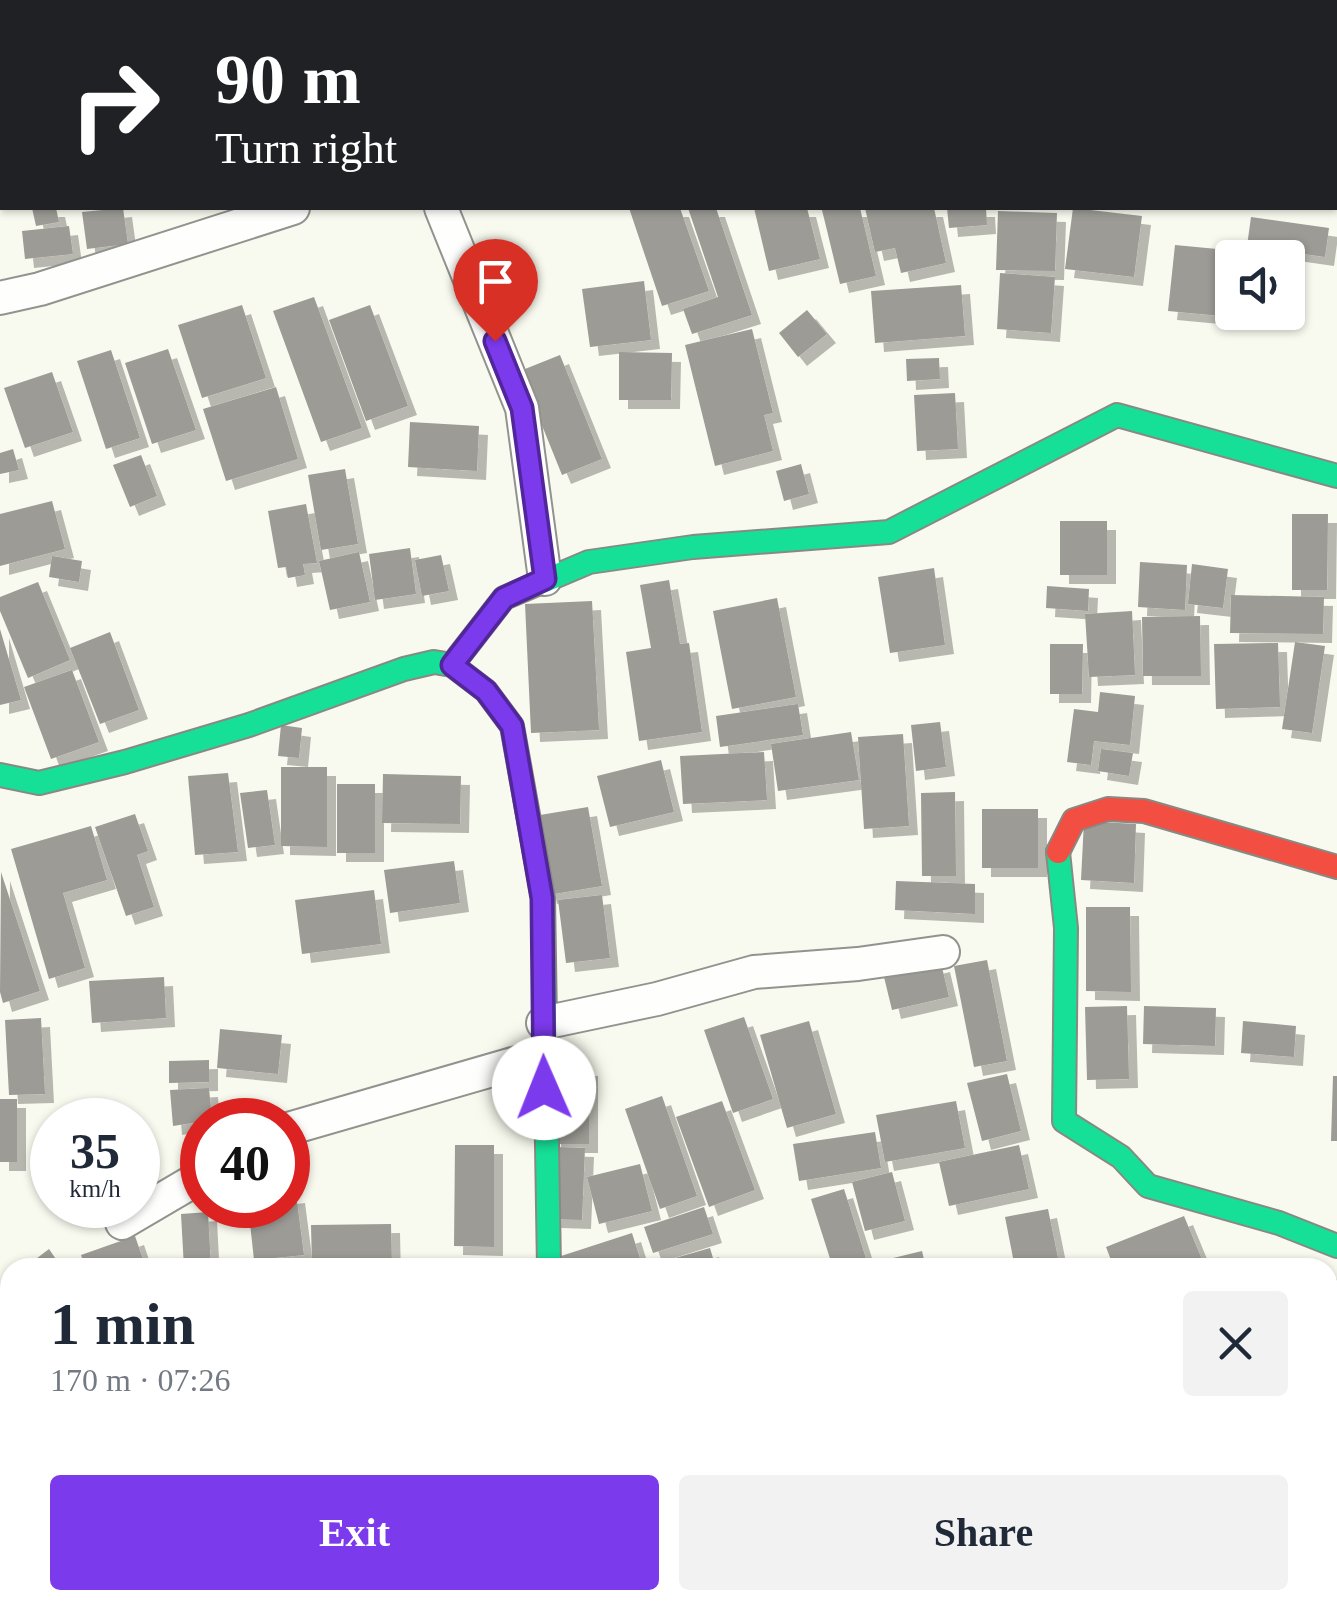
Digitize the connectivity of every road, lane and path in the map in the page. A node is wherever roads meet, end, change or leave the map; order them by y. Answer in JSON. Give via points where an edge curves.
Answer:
{"nodes":[{"id":1,"x":287,"y":210,"type":"edge"},
{"id":2,"x":443,"y":210,"type":"edge"},
{"id":3,"x":0,"y":298,"type":"edge"},
{"id":4,"x":1337,"y":476,"type":"edge"},
{"id":5,"x":545,"y":579,"type":"junction"},
{"id":6,"x":452,"y":665,"type":"junction"},
{"id":7,"x":0,"y":775,"type":"edge"},
{"id":8,"x":1337,"y":867,"type":"edge"},
{"id":9,"x":943,"y":952,"type":"dead end"},
{"id":10,"x":543,"y":1039,"type":"junction"},
{"id":11,"x":310,"y":1121,"type":"edge"},
{"id":12,"x":1337,"y":1246,"type":"edge"},
{"id":13,"x":549,"y":1258,"type":"edge"}],
"edges":[{"from":1,"to":3,"type":"street"},
{"from":2,"to":5,"type":"street","via":[[522,408]]},
{"from":4,"to":5,"type":"street","via":[[1117,415],[890,532],[693,547],[589,562]]},
{"from":5,"to":6,"type":"street","via":[[504,598]]},
{"from":6,"to":7,"type":"street","via":[[404,668],[250,725],[39,784]]},
{"from":6,"to":10,"type":"street","via":[[486,691],[512,726],[542,898]]},
{"from":8,"to":12,"type":"street","via":[[1144,812],[1108,809],[1074,820],[1056,854],[1066,928],[1064,1120],[1121,1157],[1148,1186]]},
{"from":9,"to":10,"type":"street","via":[[754,972]]},
{"from":10,"to":11,"type":"street"},
{"from":10,"to":13,"type":"street"}]}
